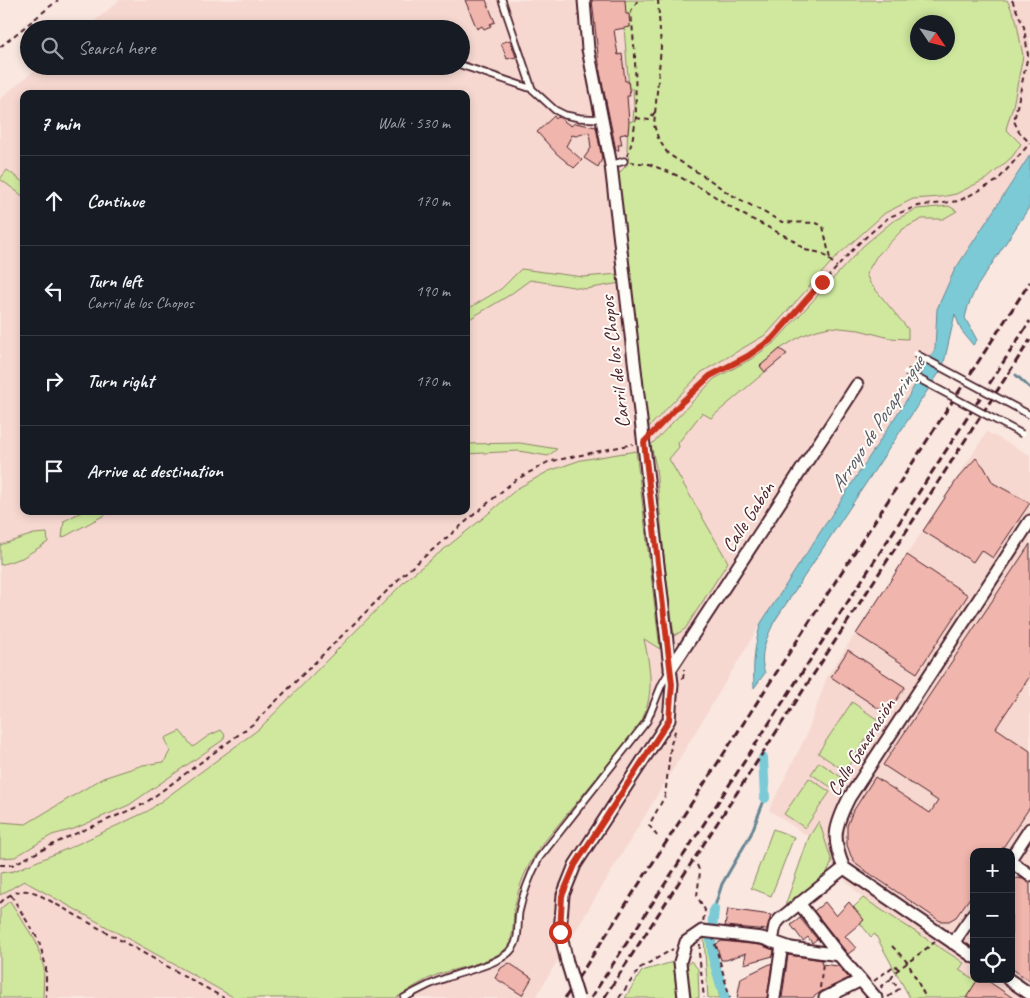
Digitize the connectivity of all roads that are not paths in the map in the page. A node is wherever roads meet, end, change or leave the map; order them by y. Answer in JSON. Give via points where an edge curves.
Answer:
{"nodes":[{"id":1,"x":502,"y":0,"type":"edge"},
{"id":2,"x":584,"y":0,"type":"edge"},
{"id":3,"x":470,"y":68,"type":"edge"},
{"id":4,"x":532,"y":89,"type":"junction"},
{"id":5,"x":601,"y":119,"type":"junction"},
{"id":6,"x":624,"y":161,"type":"road end"},
{"id":7,"x":610,"y":165,"type":"junction"},
{"id":8,"x":916,"y":354,"type":"dead end"},
{"id":9,"x":906,"y":372,"type":"dead end"},
{"id":10,"x":856,"y":385,"type":"dead end"},
{"id":11,"x":1030,"y":415,"type":"edge"},
{"id":12,"x":1022,"y":434,"type":"dead end"},
{"id":13,"x":1030,"y":521,"type":"edge"},
{"id":14,"x":670,"y":670,"type":"junction"},
{"id":15,"x":1030,"y":829,"type":"edge"},
{"id":16,"x":1015,"y":852,"type":"edge"},
{"id":17,"x":1015,"y":865,"type":"edge"},
{"id":18,"x":844,"y":868,"type":"junction"},
{"id":19,"x":1030,"y":875,"type":"edge"},
{"id":20,"x":800,"y":903,"type":"junction"},
{"id":21,"x":970,"y":919,"type":"edge"},
{"id":22,"x":953,"y":943,"type":"junction"},
{"id":23,"x":777,"y":944,"type":"junction"},
{"id":24,"x":970,"y":954,"type":"edge"},
{"id":25,"x":839,"y":955,"type":"junction"},
{"id":26,"x":864,"y":983,"type":"junction"},
{"id":27,"x":1014,"y":983,"type":"edge"},
{"id":28,"x":880,"y":994,"type":"edge"},
{"id":29,"x":1030,"y":994,"type":"edge"},
{"id":30,"x":828,"y":995,"type":"edge"},
{"id":31,"x":404,"y":998,"type":"edge"},
{"id":32,"x":578,"y":998,"type":"edge"},
{"id":33,"x":684,"y":998,"type":"edge"},
{"id":34,"x":774,"y":998,"type":"edge"}],
"edges":[{"from":1,"to":4,"type":"lane"},
{"from":2,"to":5,"type":"street","name":"Carril de los Chopos","via":[[588,49]]},
{"from":3,"to":4,"type":"lane"},
{"from":4,"to":5,"type":"lane","via":[[564,115]]},
{"from":5,"to":7,"type":"street","name":"Carril de los Chopos"},
{"from":6,"to":7,"type":"lane"},
{"from":7,"to":14,"type":"street","name":"Carril de los Chopos"},
{"from":8,"to":11,"type":"lane","bridge":true},
{"from":9,"to":12,"type":"lane","bridge":true},
{"from":10,"to":14,"type":"street","name":"Calle Gabón"},
{"from":13,"to":18,"type":"street","name":"Calle Generación","via":[[849,798],[837,822],[836,850]]},
{"from":14,"to":31,"type":"lane","via":[[647,721],[539,858],[525,888],[512,949],[500,959],[445,978]]},
{"from":14,"to":32,"type":"street","name":"Carril de los Chopos","bridge":true,"via":[[673,720],[575,865],[562,896],[560,932]]},
{"from":15,"to":16,"type":"street"},
{"from":17,"to":19,"type":"street"},
{"from":18,"to":20,"type":"street"},
{"from":18,"to":22,"type":"street"},
{"from":20,"to":23,"type":"street","via":[[776,925]]},
{"from":20,"to":25,"type":"street"},
{"from":21,"to":22,"type":"street"},
{"from":22,"to":24,"type":"street"},
{"from":23,"to":25,"type":"street"},
{"from":23,"to":33,"type":"street","via":[[762,938],[711,931],[686,942],[680,962]]},
{"from":23,"to":34,"type":"street"},
{"from":25,"to":26,"type":"street"},
{"from":26,"to":28,"type":"street"},
{"from":26,"to":30,"type":"street"},
{"from":27,"to":29,"type":"street"}]}
